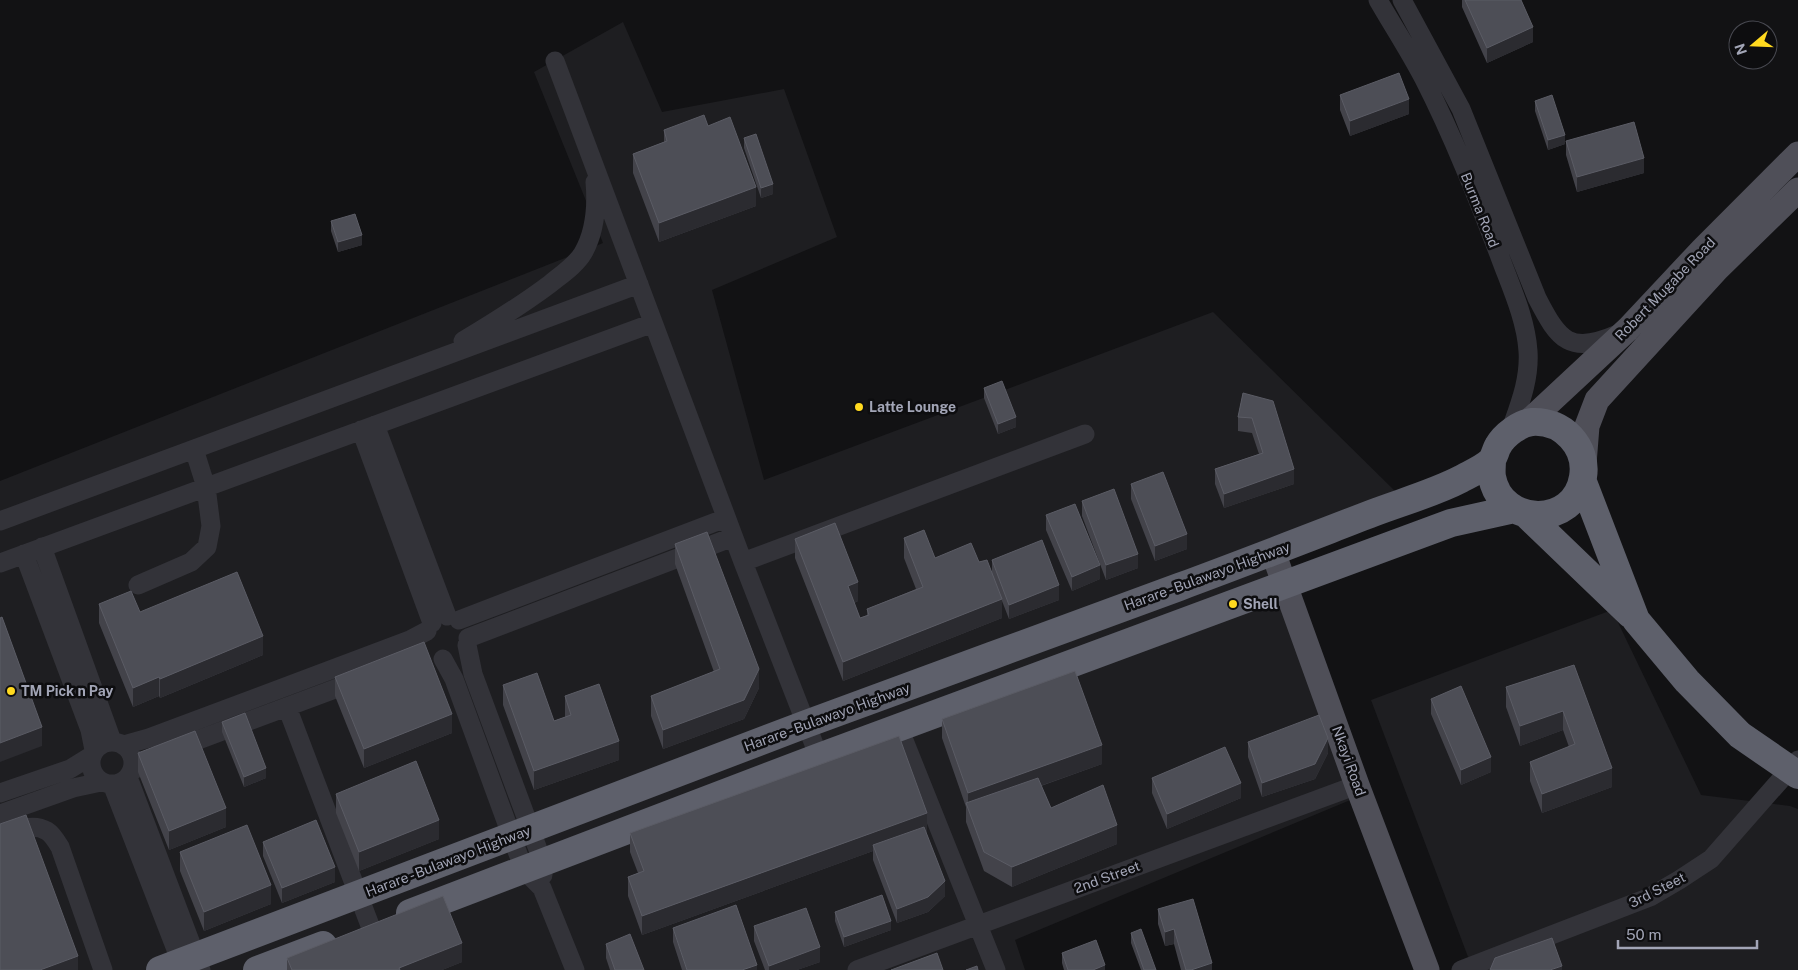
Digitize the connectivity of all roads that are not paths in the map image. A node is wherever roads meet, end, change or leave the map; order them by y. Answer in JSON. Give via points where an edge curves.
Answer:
{"nodes":[{"id":1,"x":1378,"y":0,"type":"edge"},
{"id":2,"x":1402,"y":0,"type":"edge"},
{"id":3,"x":555,"y":61,"type":"dead end"},
{"id":4,"x":1798,"y":154,"type":"edge"},
{"id":5,"x":595,"y":167,"type":"junction"},
{"id":6,"x":1798,"y":190,"type":"edge"},
{"id":7,"x":639,"y":284,"type":"junction"},
{"id":8,"x":653,"y":323,"type":"junction"},
{"id":9,"x":1628,"y":329,"type":"junction"},
{"id":10,"x":428,"y":363,"type":"junction"},
{"id":11,"x":1519,"y":427,"type":"junction"},
{"id":12,"x":368,"y":428,"type":"junction"},
{"id":13,"x":1085,"y":434,"type":"dead end"},
{"id":14,"x":194,"y":449,"type":"junction"},
{"id":15,"x":1492,"y":460,"type":"junction"},
{"id":16,"x":1583,"y":473,"type":"junction"},
{"id":17,"x":206,"y":487,"type":"junction"},
{"id":18,"x":1520,"y":512,"type":"junction"},
{"id":19,"x":726,"y":518,"type":"junction"},
{"id":20,"x":0,"y":522,"type":"edge"},
{"id":21,"x":733,"y":537,"type":"junction"},
{"id":22,"x":33,"y":551,"type":"junction"},
{"id":23,"x":1273,"y":552,"type":"junction"},
{"id":24,"x":743,"y":562,"type":"junction"},
{"id":25,"x":0,"y":563,"type":"edge"},
{"id":26,"x":1210,"y":575,"type":"junction"},
{"id":27,"x":1284,"y":584,"type":"junction"},
{"id":28,"x":138,"y":585,"type":"dead end"},
{"id":29,"x":1222,"y":608,"type":"junction"},
{"id":30,"x":1112,"y":612,"type":"junction"},
{"id":31,"x":1636,"y":620,"type":"junction"},
{"id":32,"x":441,"y":623,"type":"junction"},
{"id":33,"x":468,"y":642,"type":"junction"},
{"id":34,"x":1124,"y":644,"type":"junction"},
{"id":35,"x":436,"y":658,"type":"junction"},
{"id":36,"x":378,"y":674,"type":"edge"},
{"id":37,"x":288,"y":707,"type":"junction"},
{"id":38,"x":806,"y":724,"type":"junction"},
{"id":39,"x":899,"y":728,"type":"junction"},
{"id":40,"x":118,"y":743,"type":"junction"},
{"id":41,"x":93,"y":753,"type":"junction"},
{"id":42,"x":819,"y":757,"type":"junction"},
{"id":43,"x":1795,"y":769,"type":"edge"},
{"id":44,"x":118,"y":778,"type":"junction"},
{"id":45,"x":1357,"y":785,"type":"junction"},
{"id":46,"x":639,"y":788,"type":"junction"},
{"id":47,"x":0,"y":793,"type":"edge"},
{"id":48,"x":0,"y":814,"type":"edge"},
{"id":49,"x":651,"y":821,"type":"junction"},
{"id":50,"x":522,"y":833,"type":"junction"},
{"id":51,"x":0,"y":837,"type":"edge"},
{"id":52,"x":536,"y":874,"type":"junction"},
{"id":53,"x":358,"y":895,"type":"junction"},
{"id":54,"x":978,"y":924,"type":"junction"},
{"id":55,"x":371,"y":928,"type":"junction"},
{"id":56,"x":184,"y":966,"type":"edge"},
{"id":57,"x":103,"y":970,"type":"edge"},
{"id":58,"x":257,"y":970,"type":"edge"},
{"id":59,"x":575,"y":970,"type":"edge"},
{"id":60,"x":857,"y":970,"type":"edge"},
{"id":61,"x":996,"y":970,"type":"edge"},
{"id":62,"x":1427,"y":970,"type":"edge"},
{"id":63,"x":1461,"y":970,"type":"edge"}],
"edges":[{"from":1,"to":11,"type":"street","name":"Burma Road","via":[[1437,107],[1518,305],[1528,350]]},
{"from":2,"to":9,"type":"street","via":[[1461,108],[1545,314],[1567,341],[1576,344],[1601,341]]},
{"from":3,"to":5,"type":"street"},
{"from":4,"to":9,"type":"main road","name":"Robert Mugabe Road"},
{"from":5,"to":7,"type":"street"},
{"from":5,"to":10,"type":"street","via":[[596,202],[591,232],[583,253],[564,273],[525,303]]},
{"from":6,"to":16,"type":"main road","name":"Robert Mugabe Road","via":[[1717,270],[1597,400],[1587,426]]},
{"from":7,"to":8,"type":"street"},
{"from":7,"to":10,"type":"street"},
{"from":8,"to":12,"type":"street"},
{"from":8,"to":19,"type":"street"},
{"from":9,"to":11,"type":"main road","name":"Robert Mugabe Road"},
{"from":10,"to":14,"type":"street"},
{"from":11,"to":15,"type":"highway","via":[[1501,441]]},
{"from":11,"to":16,"type":"highway","via":[[1550,424],[1566,432],[1578,446]]},
{"from":12,"to":17,"type":"street"},
{"from":12,"to":32,"type":"street"},
{"from":13,"to":24,"type":"street"},
{"from":14,"to":17,"type":"street"},
{"from":14,"to":20,"type":"street"},
{"from":15,"to":18,"type":"highway","via":[[1492,479],[1500,496]]},
{"from":15,"to":23,"type":"highway","name":"Harare - Bulawayo Highway","via":[[1458,480]]},
{"from":16,"to":18,"type":"highway","via":[[1575,498],[1562,510],[1545,516]]},
{"from":16,"to":31,"type":"highway"},
{"from":17,"to":22,"type":"street"},
{"from":17,"to":28,"type":"street","via":[[211,526],[207,547],[191,562]]},
{"from":18,"to":27,"type":"highway","via":[[1451,523]]},
{"from":18,"to":31,"type":"highway"},
{"from":19,"to":21,"type":"street"},
{"from":19,"to":32,"type":"street"},
{"from":21,"to":24,"type":"street"},
{"from":21,"to":33,"type":"street"},
{"from":22,"to":25,"type":"street"},
{"from":22,"to":40,"type":"street"},
{"from":22,"to":41,"type":"street","via":[[90,730]]},
{"from":23,"to":26,"type":"highway","name":"Harare - Bulawayo Highway"},
{"from":23,"to":27,"type":"main road","name":"Nkayi Road"},
{"from":24,"to":38,"type":"street"},
{"from":26,"to":29,"type":"highway"},
{"from":26,"to":30,"type":"highway","name":"Harare - Bulawayo Highway"},
{"from":27,"to":29,"type":"highway"},
{"from":27,"to":45,"type":"main road","name":"Nkayi Road"},
{"from":29,"to":34,"type":"highway"},
{"from":30,"to":34,"type":"highway"},
{"from":30,"to":38,"type":"highway","name":"Harare - Bulawayo Highway"},
{"from":31,"to":43,"type":"highway","via":[[1687,681],[1740,736]]},
{"from":32,"to":33,"type":"street","via":[[464,625]]},
{"from":32,"to":35,"type":"street","via":[[427,645]]},
{"from":32,"to":40,"type":"street","via":[[410,640],[149,738]]},
{"from":33,"to":35,"type":"street","via":[[458,656]]},
{"from":33,"to":50,"type":"street","via":[[472,674]]},
{"from":34,"to":39,"type":"highway"},
{"from":35,"to":50,"type":"street","via":[[454,679]]},
{"from":36,"to":37,"type":"street"},
{"from":37,"to":44,"type":"street","via":[[158,755]]},
{"from":37,"to":53,"type":"street"},
{"from":38,"to":42,"type":"street"},
{"from":38,"to":46,"type":"highway","name":"Harare - Bulawayo Highway"},
{"from":39,"to":42,"type":"highway"},
{"from":39,"to":54,"type":"street"},
{"from":40,"to":41,"type":"street","via":[[99,745]]},
{"from":40,"to":44,"type":"street","via":[[132,756]]},
{"from":41,"to":44,"type":"street","via":[[92,770]]},
{"from":41,"to":47,"type":"street","via":[[70,769]]},
{"from":42,"to":49,"type":"highway"},
{"from":43,"to":63,"type":"street","name":"3rd Steet","via":[[1712,859],[1679,880],[1650,897]]},
{"from":44,"to":48,"type":"street","via":[[73,788]]},
{"from":44,"to":56,"type":"street"},
{"from":45,"to":54,"type":"street","name":"2nd Street"},
{"from":45,"to":62,"type":"main road","name":"Nkayi Road"},
{"from":46,"to":49,"type":"highway"},
{"from":46,"to":50,"type":"highway","name":"Harare - Bulawayo Highway"},
{"from":49,"to":52,"type":"highway"},
{"from":50,"to":52,"type":"street"},
{"from":50,"to":53,"type":"highway","name":"Harare - Bulawayo Highway"},
{"from":51,"to":57,"type":"street","via":[[23,828],[48,831],[60,847]]},
{"from":52,"to":55,"type":"highway"},
{"from":52,"to":59,"type":"street"},
{"from":53,"to":55,"type":"street"},
{"from":53,"to":56,"type":"highway","name":"Harare - Bulawayo Highway"},
{"from":54,"to":60,"type":"street","name":"2nd Street"},
{"from":54,"to":61,"type":"street"},
{"from":55,"to":58,"type":"highway"}]}
